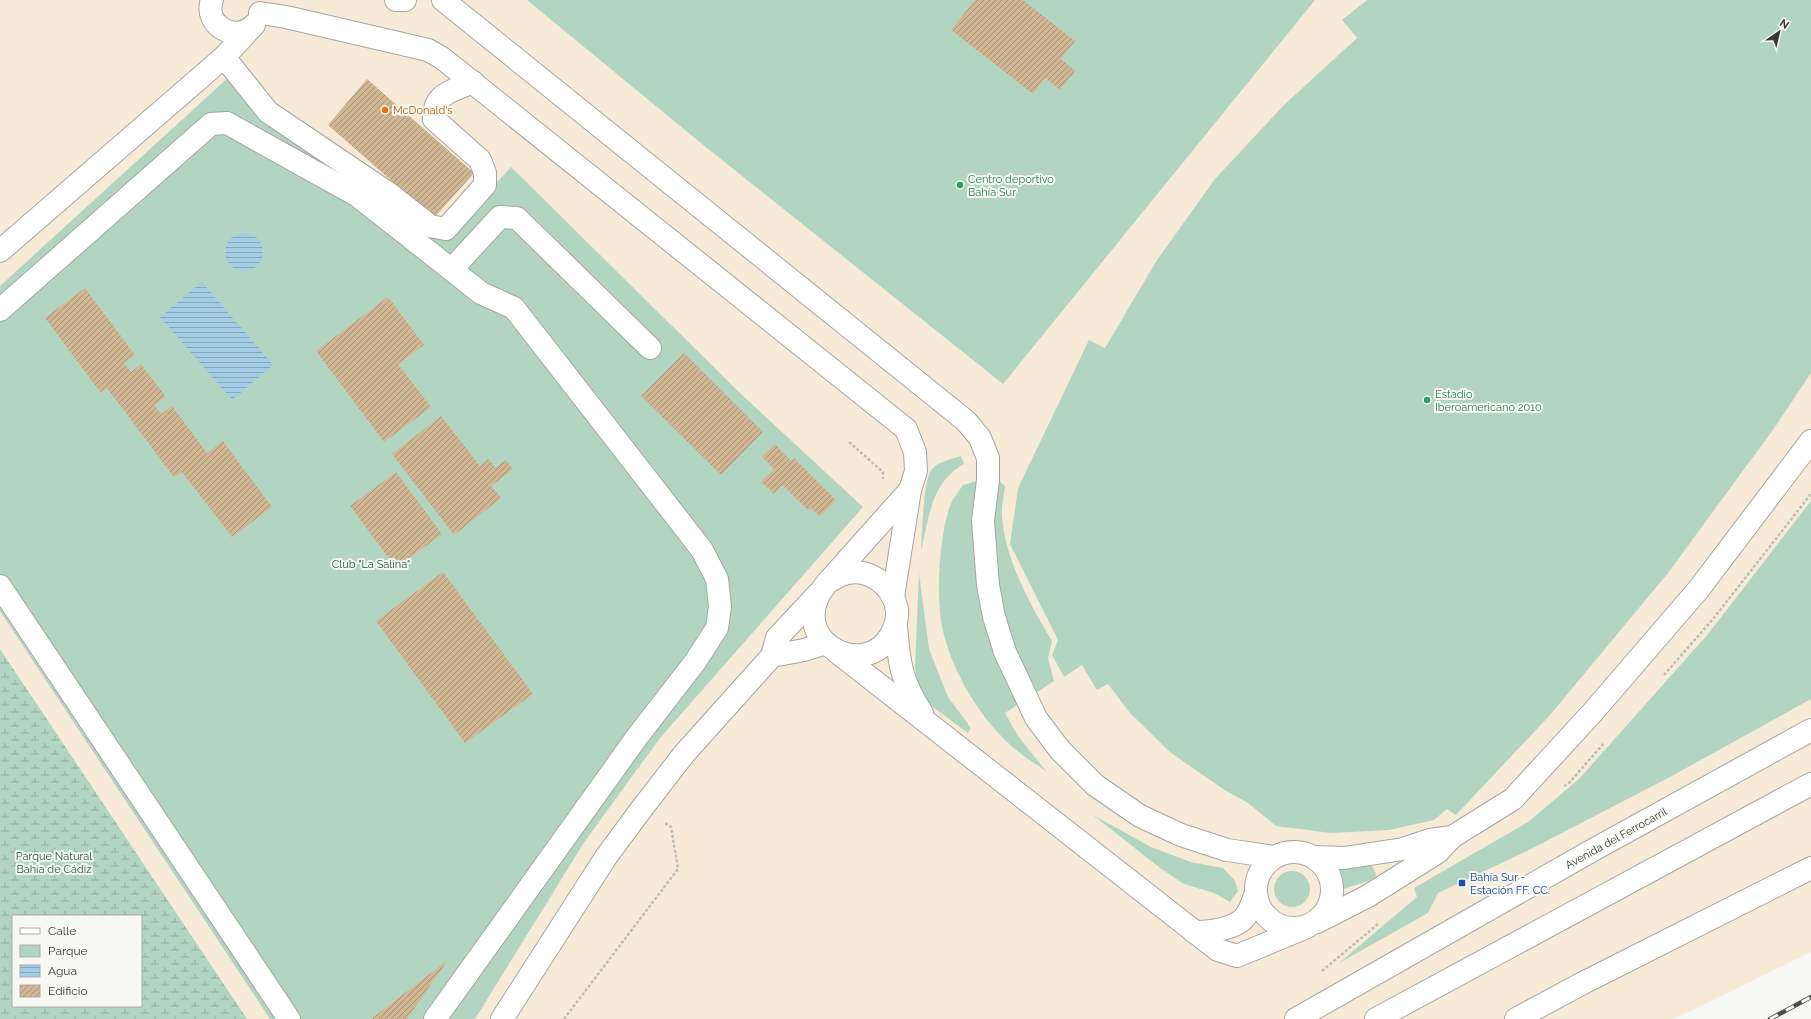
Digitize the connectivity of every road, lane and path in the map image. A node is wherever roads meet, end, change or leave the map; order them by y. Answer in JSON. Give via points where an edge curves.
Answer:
{"nodes":[{"id":1,"x":212,"y":0,"type":"edge"},
{"id":2,"x":396,"y":0,"type":"edge"},
{"id":3,"x":405,"y":0,"type":"edge"},
{"id":4,"x":443,"y":0,"type":"edge"},
{"id":5,"x":256,"y":14,"type":"edge"},
{"id":6,"x":224,"y":57,"type":"junction"},
{"id":7,"x":473,"y":82,"type":"junction"},
{"id":8,"x":0,"y":251,"type":"edge"},
{"id":9,"x":452,"y":269,"type":"junction"},
{"id":10,"x":0,"y":310,"type":"edge"},
{"id":11,"x":650,"y":348,"type":"dead end"},
{"id":12,"x":1811,"y":441,"type":"edge"},
{"id":13,"x":910,"y":490,"type":"junction"},
{"id":14,"x":0,"y":586,"type":"edge"},
{"id":15,"x":823,"y":588,"type":"junction"},
{"id":16,"x":893,"y":596,"type":"junction"},
{"id":17,"x":896,"y":626,"type":"junction"},
{"id":18,"x":831,"y":647,"type":"junction"},
{"id":19,"x":772,"y":656,"type":"junction"},
{"id":20,"x":930,"y":724,"type":"junction"},
{"id":21,"x":1811,"y":730,"type":"edge"},
{"id":22,"x":1811,"y":784,"type":"edge"},
{"id":23,"x":1452,"y":837,"type":"junction"},
{"id":24,"x":1275,"y":857,"type":"junction"},
{"id":25,"x":1315,"y":858,"type":"junction"},
{"id":26,"x":1811,"y":868,"type":"edge"},
{"id":27,"x":1256,"y":893,"type":"junction"},
{"id":28,"x":1312,"y":924,"type":"junction"},
{"id":29,"x":1194,"y":932,"type":"junction"},
{"id":30,"x":289,"y":1019,"type":"edge"},
{"id":31,"x":435,"y":1019,"type":"edge"},
{"id":32,"x":502,"y":1019,"type":"edge"},
{"id":33,"x":1296,"y":1019,"type":"edge"},
{"id":34,"x":1376,"y":1019,"type":"edge"},
{"id":35,"x":1516,"y":1019,"type":"edge"}],
"edges":[{"from":1,"to":5,"type":"street","via":[[211,13],[215,23],[222,30],[231,33],[240,33]]},
{"from":2,"to":3,"type":"street"},
{"from":4,"to":24,"type":"street","via":[[966,422],[980,438],[988,458],[983,522],[988,585],[994,617],[1005,652],[1036,718],[1060,750],[1095,785],[1140,816],[1181,835],[1227,850]]},
{"from":5,"to":6,"type":"street"},
{"from":5,"to":7,"type":"street","via":[[286,17],[428,50]]},
{"from":6,"to":7,"type":"street","via":[[268,112],[388,193],[430,226],[446,229],[485,185],[485,173],[480,160],[434,119],[434,108],[442,95]]},
{"from":6,"to":8,"type":"street"},
{"from":7,"to":13,"type":"street","via":[[906,429],[915,452],[916,471]]},
{"from":9,"to":10,"type":"street","via":[[358,196],[228,123],[211,124]]},
{"from":9,"to":11,"type":"street","via":[[500,217],[516,218]]},
{"from":9,"to":31,"type":"street","via":[[481,293],[514,308],[702,550],[716,579],[720,606],[717,628],[694,662],[637,737]]},
{"from":12,"to":23,"type":"street","via":[[1698,590],[1592,713],[1513,799]]},
{"from":13,"to":15,"type":"street"},
{"from":13,"to":16,"type":"street"},
{"from":14,"to":30,"type":"street"},
{"from":15,"to":16,"type":"street","via":[[841,575],[856,572],[871,576],[884,584]]},
{"from":15,"to":18,"type":"street","via":[[814,606],[814,620],[818,632]]},
{"from":15,"to":19,"type":"street","via":[[777,638]]},
{"from":16,"to":17,"type":"street","via":[[897,611]]},
{"from":17,"to":18,"type":"street","via":[[889,639],[879,649],[865,655],[851,656]]},
{"from":17,"to":20,"type":"street","via":[[900,666],[910,694]]},
{"from":18,"to":19,"type":"street"},
{"from":18,"to":20,"type":"street"},
{"from":19,"to":32,"type":"street","via":[[684,754],[643,807],[606,857]]},
{"from":20,"to":29,"type":"street"},
{"from":21,"to":33,"type":"street","name":"Avenida del Ferrocarril","via":[[1593,850]]},
{"from":22,"to":34,"type":"street"},
{"from":23,"to":25,"type":"street","via":[[1430,840],[1403,849],[1344,858]]},
{"from":23,"to":28,"type":"street","via":[[1438,852],[1374,892]]},
{"from":24,"to":25,"type":"street","via":[[1295,852]]},
{"from":24,"to":27,"type":"street","via":[[1266,863],[1260,872],[1256,882]]},
{"from":25,"to":28,"type":"street","via":[[1328,871],[1333,889],[1332,902],[1326,913]]},
{"from":26,"to":35,"type":"street"},
{"from":27,"to":28,"type":"street","via":[[1264,914],[1273,922],[1295,929]]},
{"from":27,"to":29,"type":"street","via":[[1247,916],[1229,927]]},
{"from":28,"to":29,"type":"street","via":[[1237,956],[1218,950]]}]}
